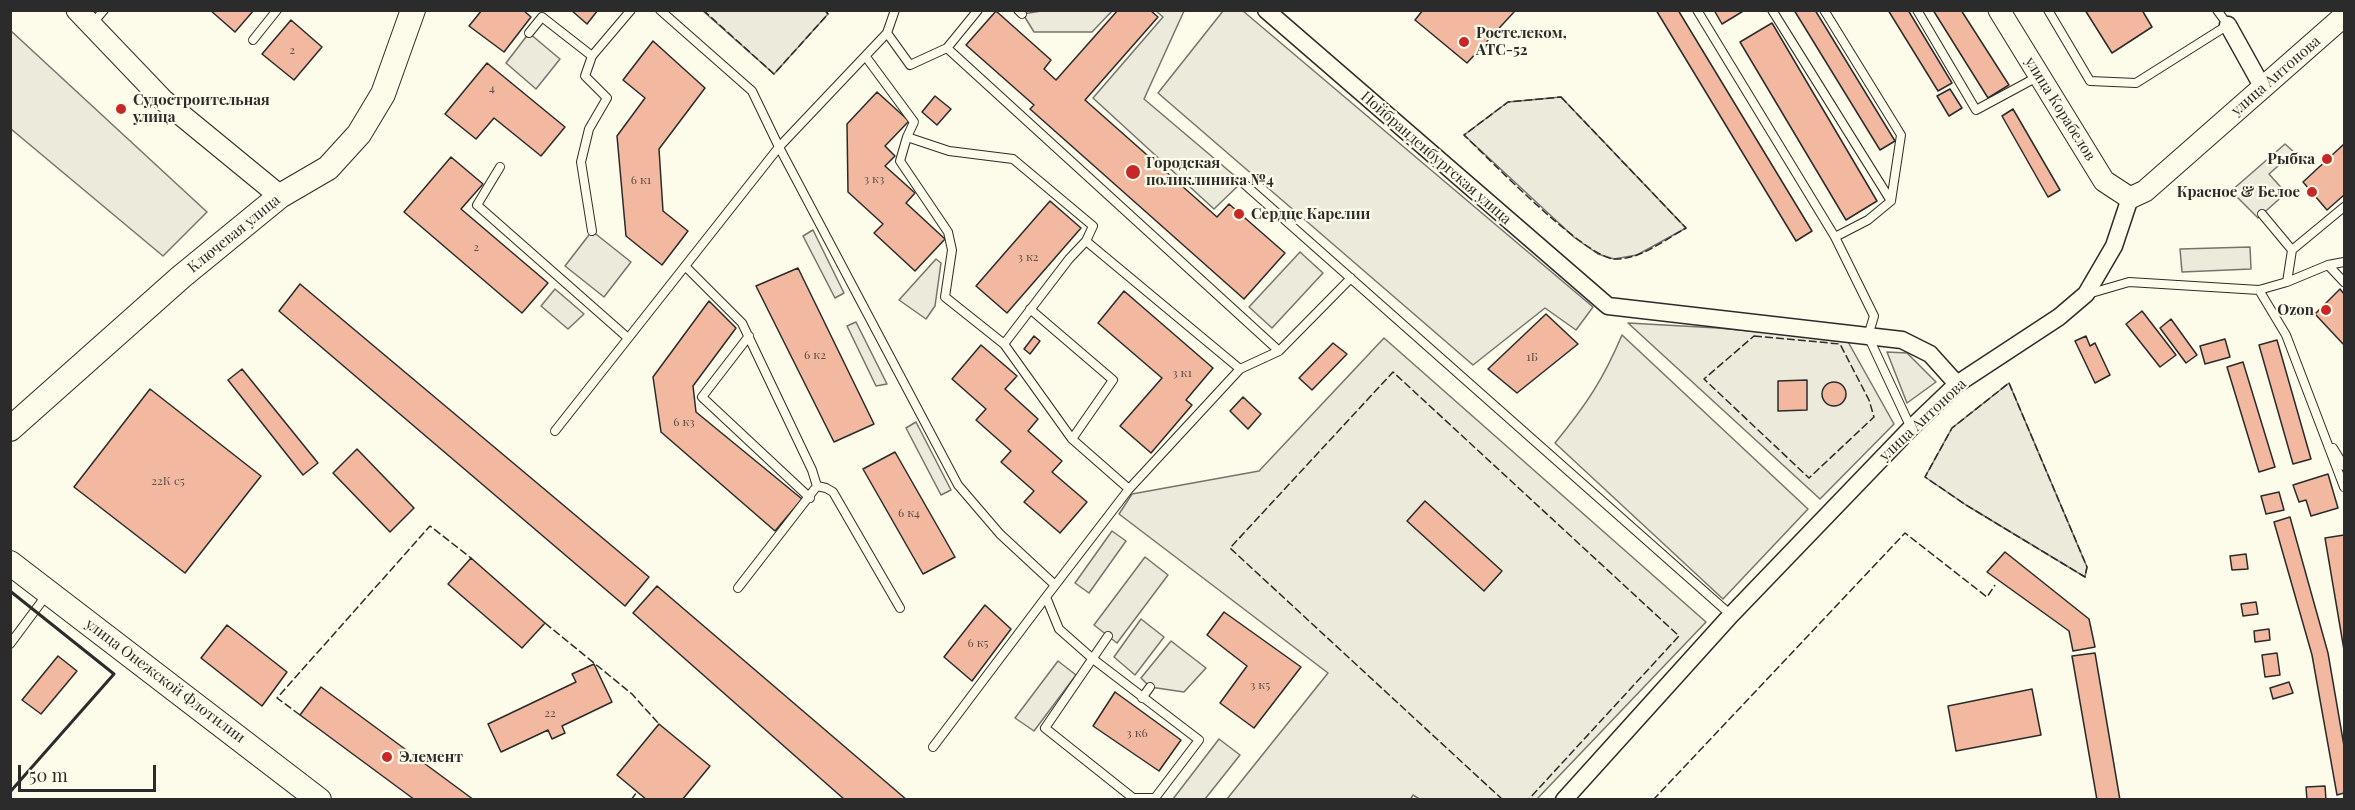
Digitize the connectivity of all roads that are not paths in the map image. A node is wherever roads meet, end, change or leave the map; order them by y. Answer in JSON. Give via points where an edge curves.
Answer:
{"nodes":[{"id":1,"x":277,"y":10,"type":"edge"},
{"id":2,"x":413,"y":10,"type":"edge"},
{"id":3,"x":631,"y":10,"type":"edge"},
{"id":4,"x":660,"y":10,"type":"edge"},
{"id":5,"x":895,"y":10,"type":"edge"},
{"id":6,"x":978,"y":10,"type":"edge"},
{"id":7,"x":1266,"y":10,"type":"edge"},
{"id":8,"x":1697,"y":10,"type":"edge"},
{"id":9,"x":1772,"y":10,"type":"edge"},
{"id":10,"x":1824,"y":10,"type":"edge"},
{"id":11,"x":1917,"y":10,"type":"edge"},
{"id":12,"x":1999,"y":10,"type":"edge"},
{"id":13,"x":2048,"y":10,"type":"edge"},
{"id":14,"x":2217,"y":10,"type":"edge"},
{"id":15,"x":91,"y":15,"type":"edge"},
{"id":16,"x":2344,"y":16,"type":"edge"},
{"id":17,"x":2228,"y":25,"type":"junction"},
{"id":18,"x":529,"y":33,"type":"dead end"},
{"id":19,"x":887,"y":33,"type":"junction"},
{"id":20,"x":253,"y":40,"type":"dead end"},
{"id":21,"x":947,"y":48,"type":"junction"},
{"id":22,"x":592,"y":57,"type":"junction"},
{"id":23,"x":866,"y":57,"type":"junction"},
{"id":24,"x":2039,"y":76,"type":"junction"},
{"id":25,"x":2263,"y":88,"type":"junction"},
{"id":26,"x":907,"y":137,"type":"junction"},
{"id":27,"x":779,"y":147,"type":"junction"},
{"id":28,"x":500,"y":167,"type":"dead end"},
{"id":29,"x":1242,"y":182,"type":"dead end"},
{"id":30,"x":280,"y":196,"type":"junction"},
{"id":31,"x":2130,"y":198,"type":"junction"},
{"id":32,"x":1892,"y":201,"type":"junction"},
{"id":33,"x":2344,"y":207,"type":"edge"},
{"id":34,"x":2262,"y":214,"type":"dead end"},
{"id":35,"x":592,"y":231,"type":"dead end"},
{"id":36,"x":1835,"y":237,"type":"junction"},
{"id":37,"x":1086,"y":241,"type":"junction"},
{"id":38,"x":2292,"y":250,"type":"junction"},
{"id":39,"x":2344,"y":262,"type":"edge"},
{"id":40,"x":2328,"y":265,"type":"junction"},
{"id":41,"x":685,"y":266,"type":"junction"},
{"id":42,"x":1351,"y":278,"type":"junction"},
{"id":43,"x":2287,"y":282,"type":"junction"},
{"id":44,"x":2344,"y":282,"type":"edge"},
{"id":45,"x":2259,"y":290,"type":"junction"},
{"id":46,"x":2086,"y":294,"type":"junction"},
{"id":47,"x":1030,"y":309,"type":"junction"},
{"id":48,"x":749,"y":336,"type":"junction"},
{"id":49,"x":1868,"y":336,"type":"junction"},
{"id":50,"x":628,"y":338,"type":"junction"},
{"id":51,"x":1004,"y":344,"type":"junction"},
{"id":52,"x":1279,"y":351,"type":"junction"},
{"id":53,"x":1240,"y":369,"type":"junction"},
{"id":54,"x":1957,"y":384,"type":"junction"},
{"id":55,"x":1911,"y":428,"type":"junction"},
{"id":56,"x":10,"y":429,"type":"edge"},
{"id":57,"x":555,"y":431,"type":"dead end"},
{"id":58,"x":2322,"y":432,"type":"junction"},
{"id":59,"x":1072,"y":439,"type":"junction"},
{"id":60,"x":2344,"y":466,"type":"edge"},
{"id":61,"x":817,"y":486,"type":"junction"},
{"id":62,"x":2344,"y":487,"type":"edge"},
{"id":63,"x":1129,"y":489,"type":"junction"},
{"id":64,"x":810,"y":498,"type":"junction"},
{"id":65,"x":10,"y":563,"type":"edge"},
{"id":66,"x":1055,"y":585,"type":"junction"},
{"id":67,"x":738,"y":588,"type":"dead end"},
{"id":68,"x":48,"y":593,"type":"junction"},
{"id":69,"x":1046,"y":597,"type":"junction"},
{"id":70,"x":900,"y":608,"type":"dead end"},
{"id":71,"x":1731,"y":615,"type":"junction"},
{"id":72,"x":1108,"y":636,"type":"dead end"},
{"id":73,"x":10,"y":644,"type":"edge"},
{"id":74,"x":1092,"y":659,"type":"junction"},
{"id":75,"x":1150,"y":687,"type":"dead end"},
{"id":76,"x":1142,"y":698,"type":"junction"},
{"id":77,"x":933,"y":747,"type":"dead end"},
{"id":78,"x":1133,"y":799,"type":"edge"},
{"id":79,"x":319,"y":800,"type":"edge"},
{"id":80,"x":1564,"y":800,"type":"edge"}],
"edges":[{"from":1,"to":20,"type":"lane"},
{"from":2,"to":30,"type":"main road","name":"Ключевая улица","via":[[382,94],[359,134],[328,168]]},
{"from":3,"to":22,"type":"lane"},
{"from":4,"to":27,"type":"lane","via":[[752,91]]},
{"from":5,"to":19,"type":"lane"},
{"from":6,"to":21,"type":"lane"},
{"from":7,"to":49,"type":"street","name":"Нойбранденбургская улица","via":[[1608,306]]},
{"from":8,"to":36,"type":"lane"},
{"from":9,"to":32,"type":"lane"},
{"from":10,"to":32,"type":"lane","via":[[1901,135]]},
{"from":11,"to":24,"type":"lane","via":[[1976,110]]},
{"from":12,"to":24,"type":"street","name":"улица Корабелов"},
{"from":13,"to":17,"type":"lane","via":[[2090,81],[2136,83]]},
{"from":14,"to":17,"type":"lane"},
{"from":15,"to":30,"type":"street","via":[[163,100]]},
{"from":16,"to":25,"type":"street","name":"улица Антонова"},
{"from":17,"to":25,"type":"street"},
{"from":18,"to":22,"type":"lane","via":[[542,17]]},
{"from":19,"to":21,"type":"lane","via":[[910,65]]},
{"from":19,"to":23,"type":"lane"},
{"from":21,"to":52,"type":"lane"},
{"from":22,"to":35,"type":"lane","via":[[585,76],[607,98],[589,129],[581,162]]},
{"from":23,"to":26,"type":"lane","via":[[914,122]]},
{"from":23,"to":27,"type":"lane"},
{"from":24,"to":31,"type":"street","name":"улица Корабелов","via":[[2104,181]]},
{"from":25,"to":31,"type":"street","name":"улица Антонова","via":[[2145,191]]},
{"from":26,"to":37,"type":"lane","via":[[949,151],[1013,159],[1094,226]]},
{"from":26,"to":51,"type":"lane","via":[[900,161],[948,232],[952,250],[945,297]]},
{"from":27,"to":41,"type":"lane"},
{"from":27,"to":66,"type":"lane","via":[[958,485],[1000,534]]},
{"from":28,"to":50,"type":"lane","via":[[477,205]]},
{"from":29,"to":42,"type":"lane"},
{"from":30,"to":56,"type":"main road","name":"Ключевая улица","via":[[181,277]]},
{"from":31,"to":46,"type":"street","name":"улица Антонова","via":[[2114,246]]},
{"from":32,"to":36,"type":"lane","via":[[1868,220]]},
{"from":33,"to":38,"type":"lane"},
{"from":34,"to":38,"type":"lane"},
{"from":36,"to":49,"type":"lane","via":[[1875,316]]},
{"from":37,"to":47,"type":"lane"},
{"from":37,"to":53,"type":"lane"},
{"from":38,"to":43,"type":"lane"},
{"from":39,"to":40,"type":"lane"},
{"from":40,"to":43,"type":"lane"},
{"from":40,"to":44,"type":"lane"},
{"from":41,"to":48,"type":"lane","via":[[742,322]]},
{"from":41,"to":50,"type":"lane"},
{"from":42,"to":52,"type":"lane"},
{"from":42,"to":71,"type":"lane"},
{"from":43,"to":45,"type":"lane"},
{"from":45,"to":46,"type":"lane","via":[[2129,282]]},
{"from":45,"to":58,"type":"lane","via":[[2286,335]]},
{"from":46,"to":54,"type":"street","name":"улица Антонова","via":[[2059,317]]},
{"from":47,"to":51,"type":"lane"},
{"from":47,"to":59,"type":"lane","via":[[1113,380]]},
{"from":48,"to":61,"type":"lane"},
{"from":48,"to":64,"type":"lane","via":[[702,397]]},
{"from":49,"to":54,"type":"street","via":[[1902,340],[1930,354]]},
{"from":49,"to":55,"type":"lane"},
{"from":50,"to":57,"type":"lane"},
{"from":51,"to":59,"type":"lane"},
{"from":52,"to":53,"type":"lane"},
{"from":53,"to":63,"type":"lane"},
{"from":54,"to":55,"type":"street","name":"улица Антонова"},
{"from":55,"to":71,"type":"street","name":"улица Антонова"},
{"from":58,"to":60,"type":"lane"},
{"from":58,"to":62,"type":"lane"},
{"from":59,"to":63,"type":"lane"},
{"from":61,"to":64,"type":"lane"},
{"from":61,"to":70,"type":"lane","via":[[833,492]]},
{"from":63,"to":66,"type":"lane"},
{"from":64,"to":67,"type":"lane"},
{"from":65,"to":68,"type":"main road","name":"улица Онежской Флотилии"},
{"from":66,"to":69,"type":"lane"},
{"from":68,"to":73,"type":"lane"},
{"from":68,"to":79,"type":"main road","name":"улица Онежской Флотилии"},
{"from":69,"to":74,"type":"lane","via":[[1059,629]]},
{"from":69,"to":77,"type":"lane"},
{"from":71,"to":80,"type":"street","name":"улица Антонова"},
{"from":72,"to":74,"type":"lane"},
{"from":74,"to":76,"type":"lane"},
{"from":74,"to":78,"type":"lane","via":[[1045,728]]},
{"from":75,"to":76,"type":"lane"},
{"from":76,"to":78,"type":"lane","via":[[1199,740],[1155,798]]}]}
